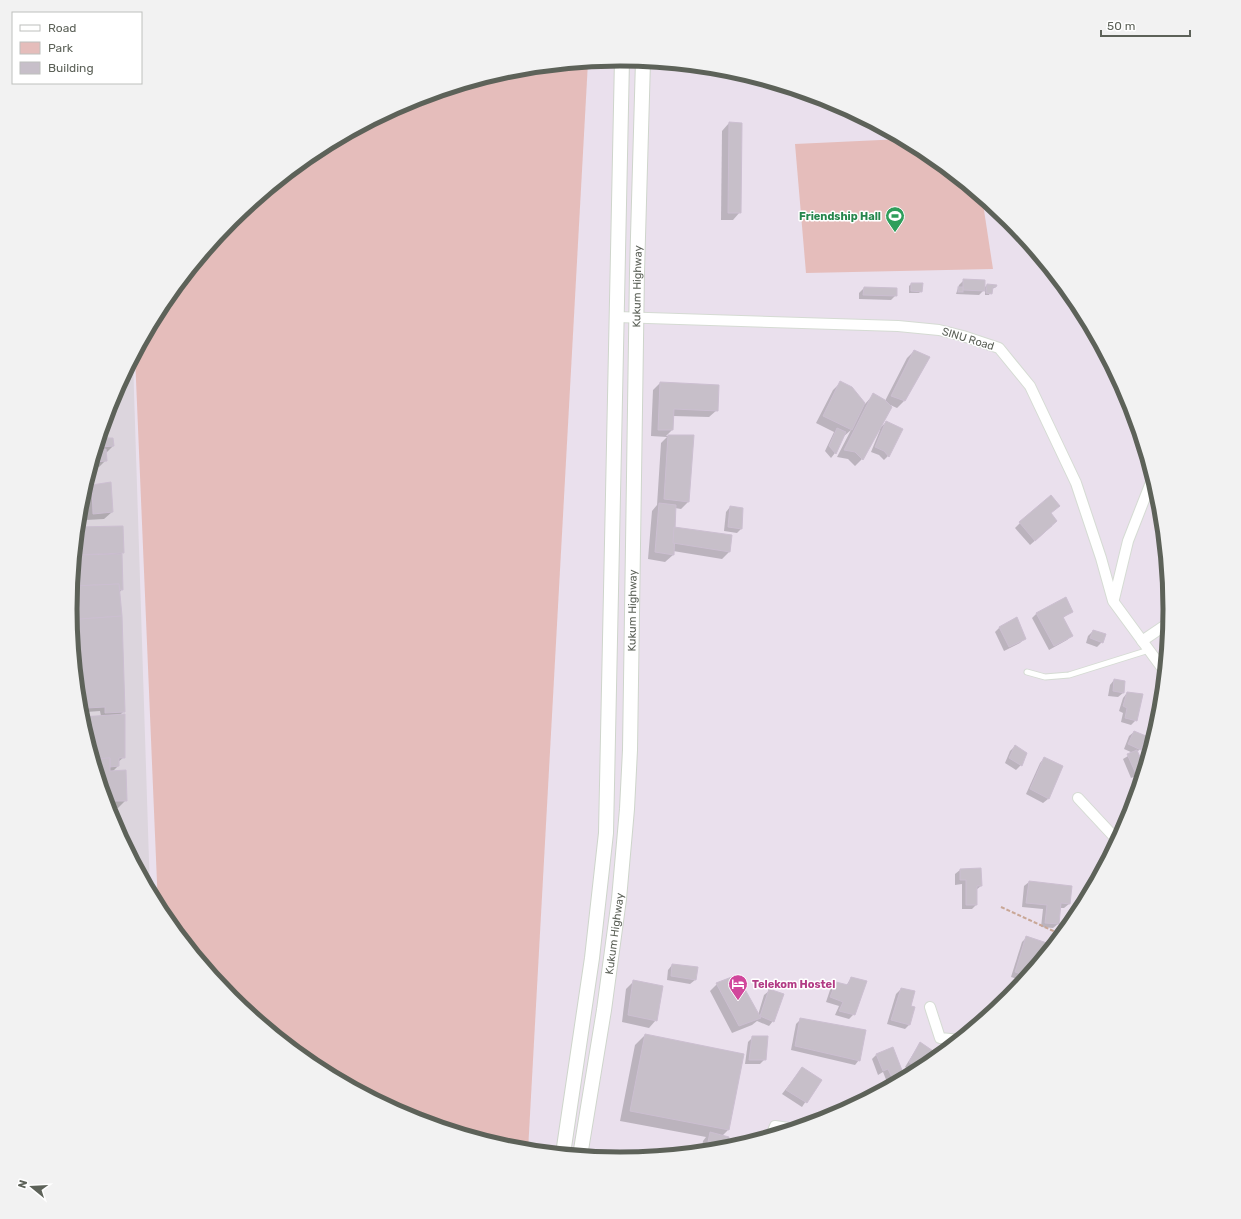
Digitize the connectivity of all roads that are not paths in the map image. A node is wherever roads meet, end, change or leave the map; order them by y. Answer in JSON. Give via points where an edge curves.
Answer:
{"nodes":[{"id":1,"x":622,"y":66,"type":"edge"},
{"id":2,"x":643,"y":67,"type":"edge"},
{"id":3,"x":637,"y":316,"type":"junction"},
{"id":4,"x":617,"y":317,"type":"junction"},
{"id":5,"x":1149,"y":486,"type":"edge"},
{"id":6,"x":1113,"y":601,"type":"junction"},
{"id":7,"x":1164,"y":626,"type":"edge"},
{"id":8,"x":1142,"y":641,"type":"junction"},
{"id":9,"x":1149,"y":650,"type":"junction"},
{"id":10,"x":1161,"y":666,"type":"edge"},
{"id":11,"x":1027,"y":672,"type":"dead end"},
{"id":12,"x":1078,"y":798,"type":"dead end"},
{"id":13,"x":1114,"y":837,"type":"edge"},
{"id":14,"x":930,"y":1007,"type":"dead end"},
{"id":15,"x":953,"y":1039,"type":"edge"},
{"id":16,"x":784,"y":1127,"type":"edge"},
{"id":17,"x":773,"y":1130,"type":"edge"},
{"id":18,"x":564,"y":1150,"type":"edge"},
{"id":19,"x":581,"y":1152,"type":"edge"}],
"edges":[{"from":1,"to":4,"type":"main road","name":"Kukum Highway"},
{"from":2,"to":3,"type":"main road","name":"Kukum Highway"},
{"from":3,"to":4,"type":"street","name":"SINU Road"},
{"from":3,"to":6,"type":"street","name":"SINU Road","via":[[898,326],[939,330],[999,348],[1030,386],[1076,483]]},
{"from":3,"to":19,"type":"main road","name":"Kukum Highway","via":[[627,809],[616,926]]},
{"from":4,"to":18,"type":"main road","name":"Kukum Highway","via":[[606,833],[592,958]]},
{"from":5,"to":6,"type":"street","via":[[1128,541]]},
{"from":6,"to":8,"type":"street","name":"SINU Road"},
{"from":7,"to":8,"type":"street"},
{"from":8,"to":9,"type":"street","name":"SINU Road"},
{"from":9,"to":10,"type":"street","name":"SINU Road"},
{"from":9,"to":11,"type":"lane","via":[[1069,675],[1045,678]]},
{"from":12,"to":13,"type":"street"},
{"from":14,"to":15,"type":"street","via":[[940,1038]]},
{"from":16,"to":17,"type":"street","via":[[775,1126]]}]}
